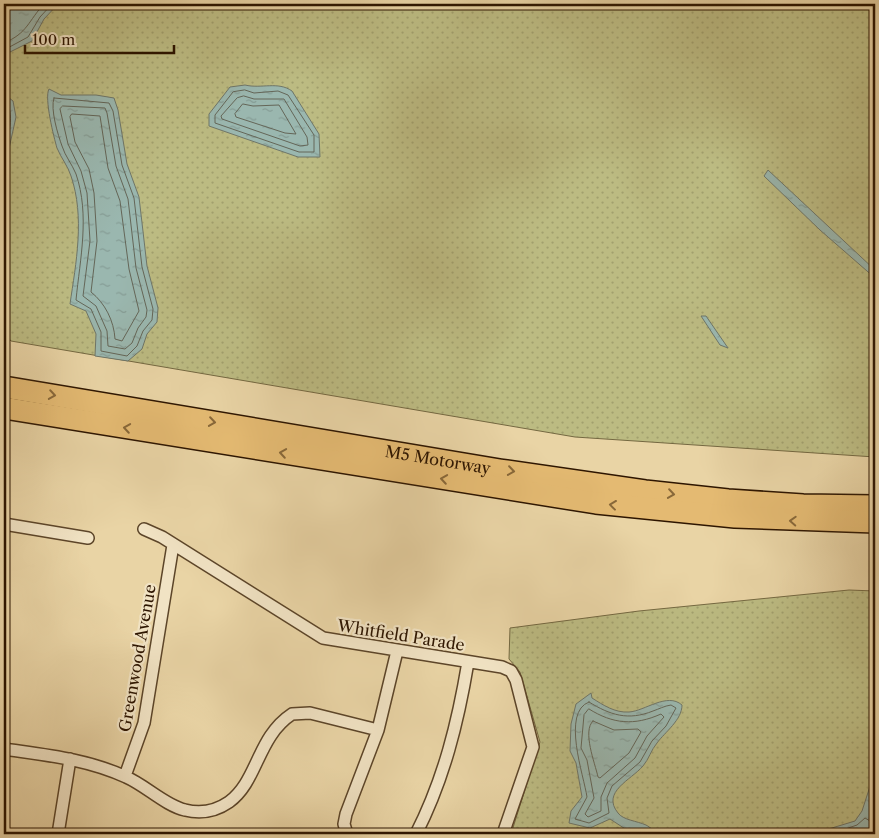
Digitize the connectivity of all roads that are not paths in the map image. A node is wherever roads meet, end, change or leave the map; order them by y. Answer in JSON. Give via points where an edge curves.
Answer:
{"nodes":[{"id":1,"x":4,"y":387,"type":"edge"},
{"id":2,"x":4,"y":408,"type":"edge"},
{"id":3,"x":875,"y":506,"type":"edge"},
{"id":4,"x":875,"y":522,"type":"edge"},
{"id":5,"x":4,"y":524,"type":"edge"},
{"id":6,"x":144,"y":529,"type":"dead end"},
{"id":7,"x":88,"y":538,"type":"dead end"},
{"id":8,"x":174,"y":544,"type":"junction"},
{"id":9,"x":397,"y":650,"type":"junction"},
{"id":10,"x":468,"y":662,"type":"junction"},
{"id":11,"x":378,"y":730,"type":"junction"},
{"id":12,"x":4,"y":749,"type":"edge"},
{"id":13,"x":70,"y":759,"type":"junction"},
{"id":14,"x":125,"y":776,"type":"junction"},
{"id":15,"x":58,"y":834,"type":"edge"},
{"id":16,"x":348,"y":834,"type":"edge"},
{"id":17,"x":416,"y":834,"type":"edge"},
{"id":18,"x":503,"y":834,"type":"edge"}],
"edges":[{"from":1,"to":3,"type":"highway","name":"M5 Motorway","one_way":true,"via":[[645,491],[718,500]]},
{"from":4,"to":2,"type":"highway","name":"M5 Motorway","one_way":true,"via":[[736,517],[596,503]]},
{"from":5,"to":7,"type":"street"},
{"from":6,"to":8,"type":"street","name":"Whitfield Parade"},
{"from":8,"to":9,"type":"street","name":"Whitfield Parade","via":[[323,638]]},
{"from":8,"to":14,"type":"street","name":"Greenwood Avenue","via":[[144,723]]},
{"from":9,"to":10,"type":"street","name":"Whitfield Parade"},
{"from":9,"to":11,"type":"street"},
{"from":10,"to":17,"type":"street","via":[[451,746],[436,791]]},
{"from":10,"to":18,"type":"street","name":"Whitfield Parade","via":[[511,671],[532,738],[531,752]]},
{"from":11,"to":14,"type":"street","via":[[310,713],[292,714],[268,737],[239,793],[224,806],[208,811],[181,809]]},
{"from":11,"to":16,"type":"street","via":[[346,814],[344,824]]},
{"from":12,"to":13,"type":"street"},
{"from":13,"to":14,"type":"street"},
{"from":13,"to":15,"type":"street"}]}
